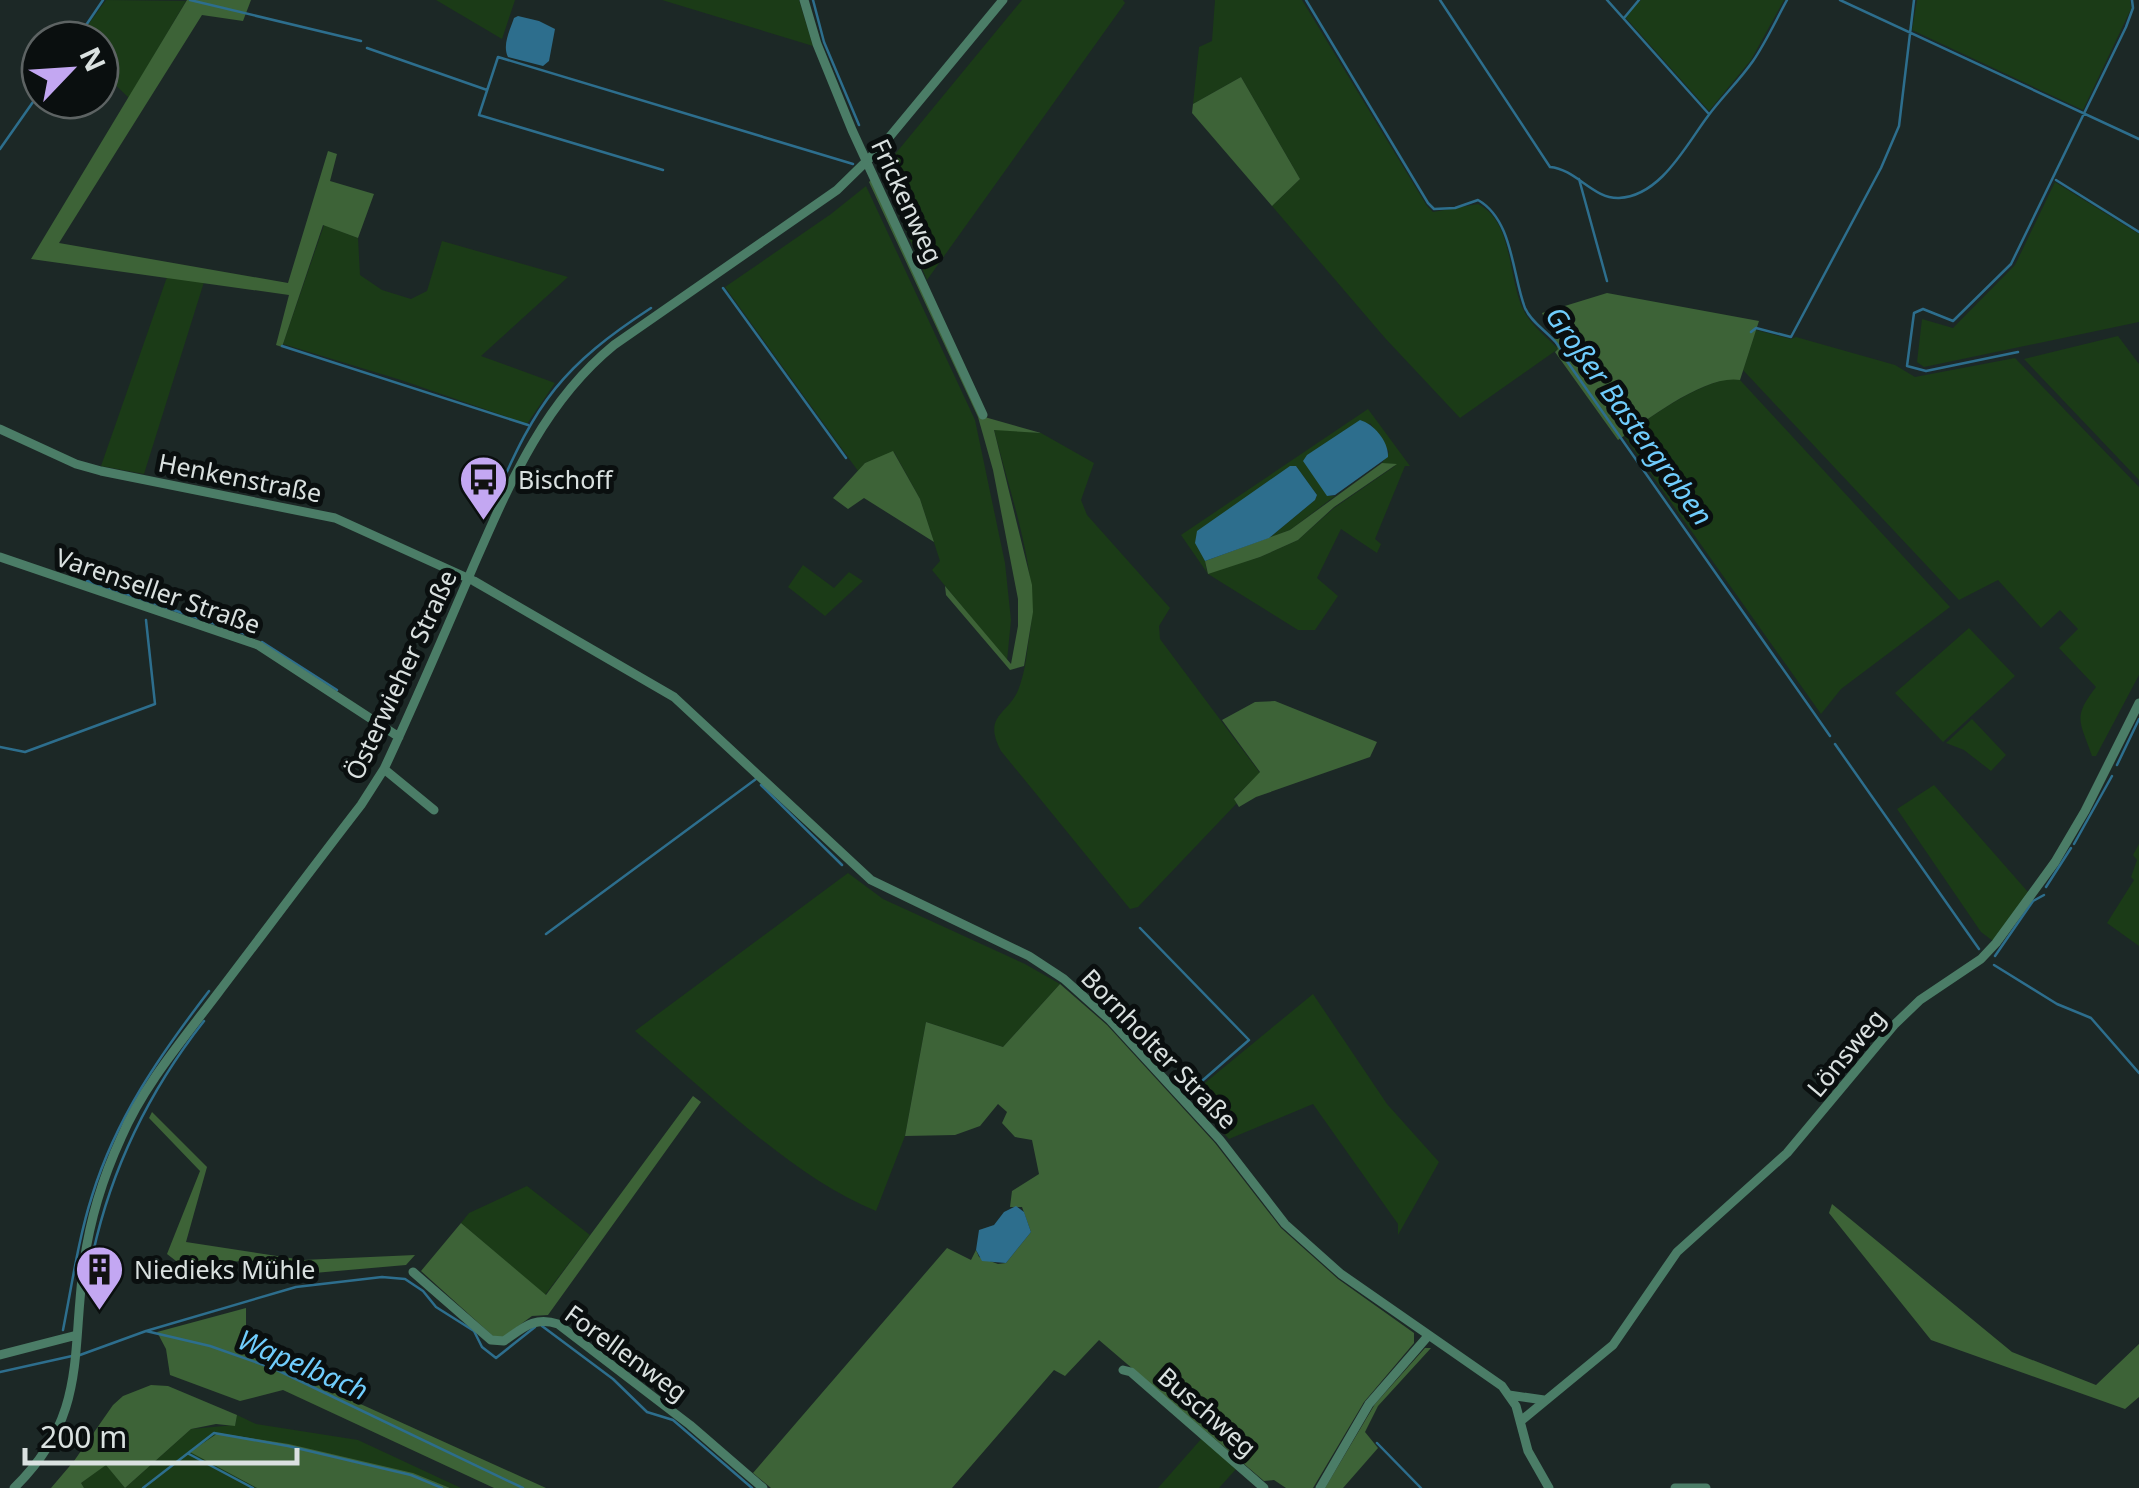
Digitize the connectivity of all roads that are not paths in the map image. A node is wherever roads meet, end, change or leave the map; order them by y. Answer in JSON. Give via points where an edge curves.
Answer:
{"nodes":[{"id":1,"x":804,"y":0,"type":"edge"},
{"id":2,"x":1003,"y":0,"type":"edge"},
{"id":3,"x":867,"y":163,"type":"junction"},
{"id":4,"x":983,"y":415,"type":"dead end"},
{"id":5,"x":0,"y":429,"type":"edge"},
{"id":6,"x":0,"y":557,"type":"edge"},
{"id":7,"x":468,"y":578,"type":"junction"},
{"id":8,"x":2139,"y":703,"type":"edge"},
{"id":9,"x":399,"y":738,"type":"junction"},
{"id":10,"x":384,"y":770,"type":"junction"},
{"id":11,"x":434,"y":810,"type":"dead end"},
{"id":12,"x":412,"y":1272,"type":"dead end"},
{"id":13,"x":1428,"y":1336,"type":"junction"},
{"id":14,"x":77,"y":1339,"type":"junction"},
{"id":15,"x":0,"y":1355,"type":"edge"},
{"id":16,"x":1122,"y":1370,"type":"dead end"},
{"id":17,"x":1509,"y":1395,"type":"junction"},
{"id":18,"x":1544,"y":1400,"type":"junction"},
{"id":19,"x":1522,"y":1420,"type":"junction"},
{"id":20,"x":14,"y":1488,"type":"edge"},
{"id":21,"x":763,"y":1488,"type":"edge"},
{"id":22,"x":1264,"y":1488,"type":"edge"},
{"id":23,"x":1320,"y":1488,"type":"edge"},
{"id":24,"x":1549,"y":1488,"type":"edge"},
{"id":25,"x":1675,"y":1488,"type":"edge"},
{"id":26,"x":1706,"y":1488,"type":"edge"}],
"edges":[{"from":1,"to":3,"type":"street","name":"Frickenweg"},
{"from":2,"to":3,"type":"street","name":"Österwieher Straße"},
{"from":3,"to":4,"type":"street","name":"Frickenweg"},
{"from":3,"to":7,"type":"street","name":"Österwieher Straße","via":[[584,372],[531,442]]},
{"from":5,"to":7,"type":"street","name":"Henkenstraße","via":[[101,471],[319,513]]},
{"from":6,"to":9,"type":"street","name":"Varenseller Straße","via":[[258,646]]},
{"from":7,"to":9,"type":"street","name":"Österwieher Straße"},
{"from":7,"to":13,"type":"street","name":"Bornholter Straße","via":[[674,697],[871,880],[1064,979],[1220,1140],[1286,1224],[1341,1274]]},
{"from":8,"to":18,"type":"street","name":"Lönsweg","via":[[2055,862],[1996,943],[1894,1025],[1788,1152],[1677,1252],[1612,1345]]},
{"from":9,"to":10,"type":"street","name":"Österwieher Straße"},
{"from":10,"to":11,"type":"street"},
{"from":10,"to":14,"type":"street","name":"Österwieher Straße","via":[[134,1112],[99,1196],[84,1259]]},
{"from":12,"to":21,"type":"street","name":"Forellenweg","via":[[491,1340],[504,1341],[533,1321],[558,1324]]},
{"from":13,"to":17,"type":"street","name":"Bornholter Straße"},
{"from":13,"to":23,"type":"street","via":[[1370,1404]]},
{"from":14,"to":15,"type":"street"},
{"from":14,"to":20,"type":"street","name":"Österwieher Straße","via":[[72,1392],[56,1432]]},
{"from":16,"to":22,"type":"street","name":"Buschweg"},
{"from":17,"to":18,"type":"street"},
{"from":17,"to":19,"type":"street","name":"Bornholter Straße"},
{"from":18,"to":19,"type":"street","name":"Lönsweg"},
{"from":19,"to":24,"type":"street","name":"Bornholter Straße","via":[[1528,1450]]},
{"from":25,"to":26,"type":"street"}]}
